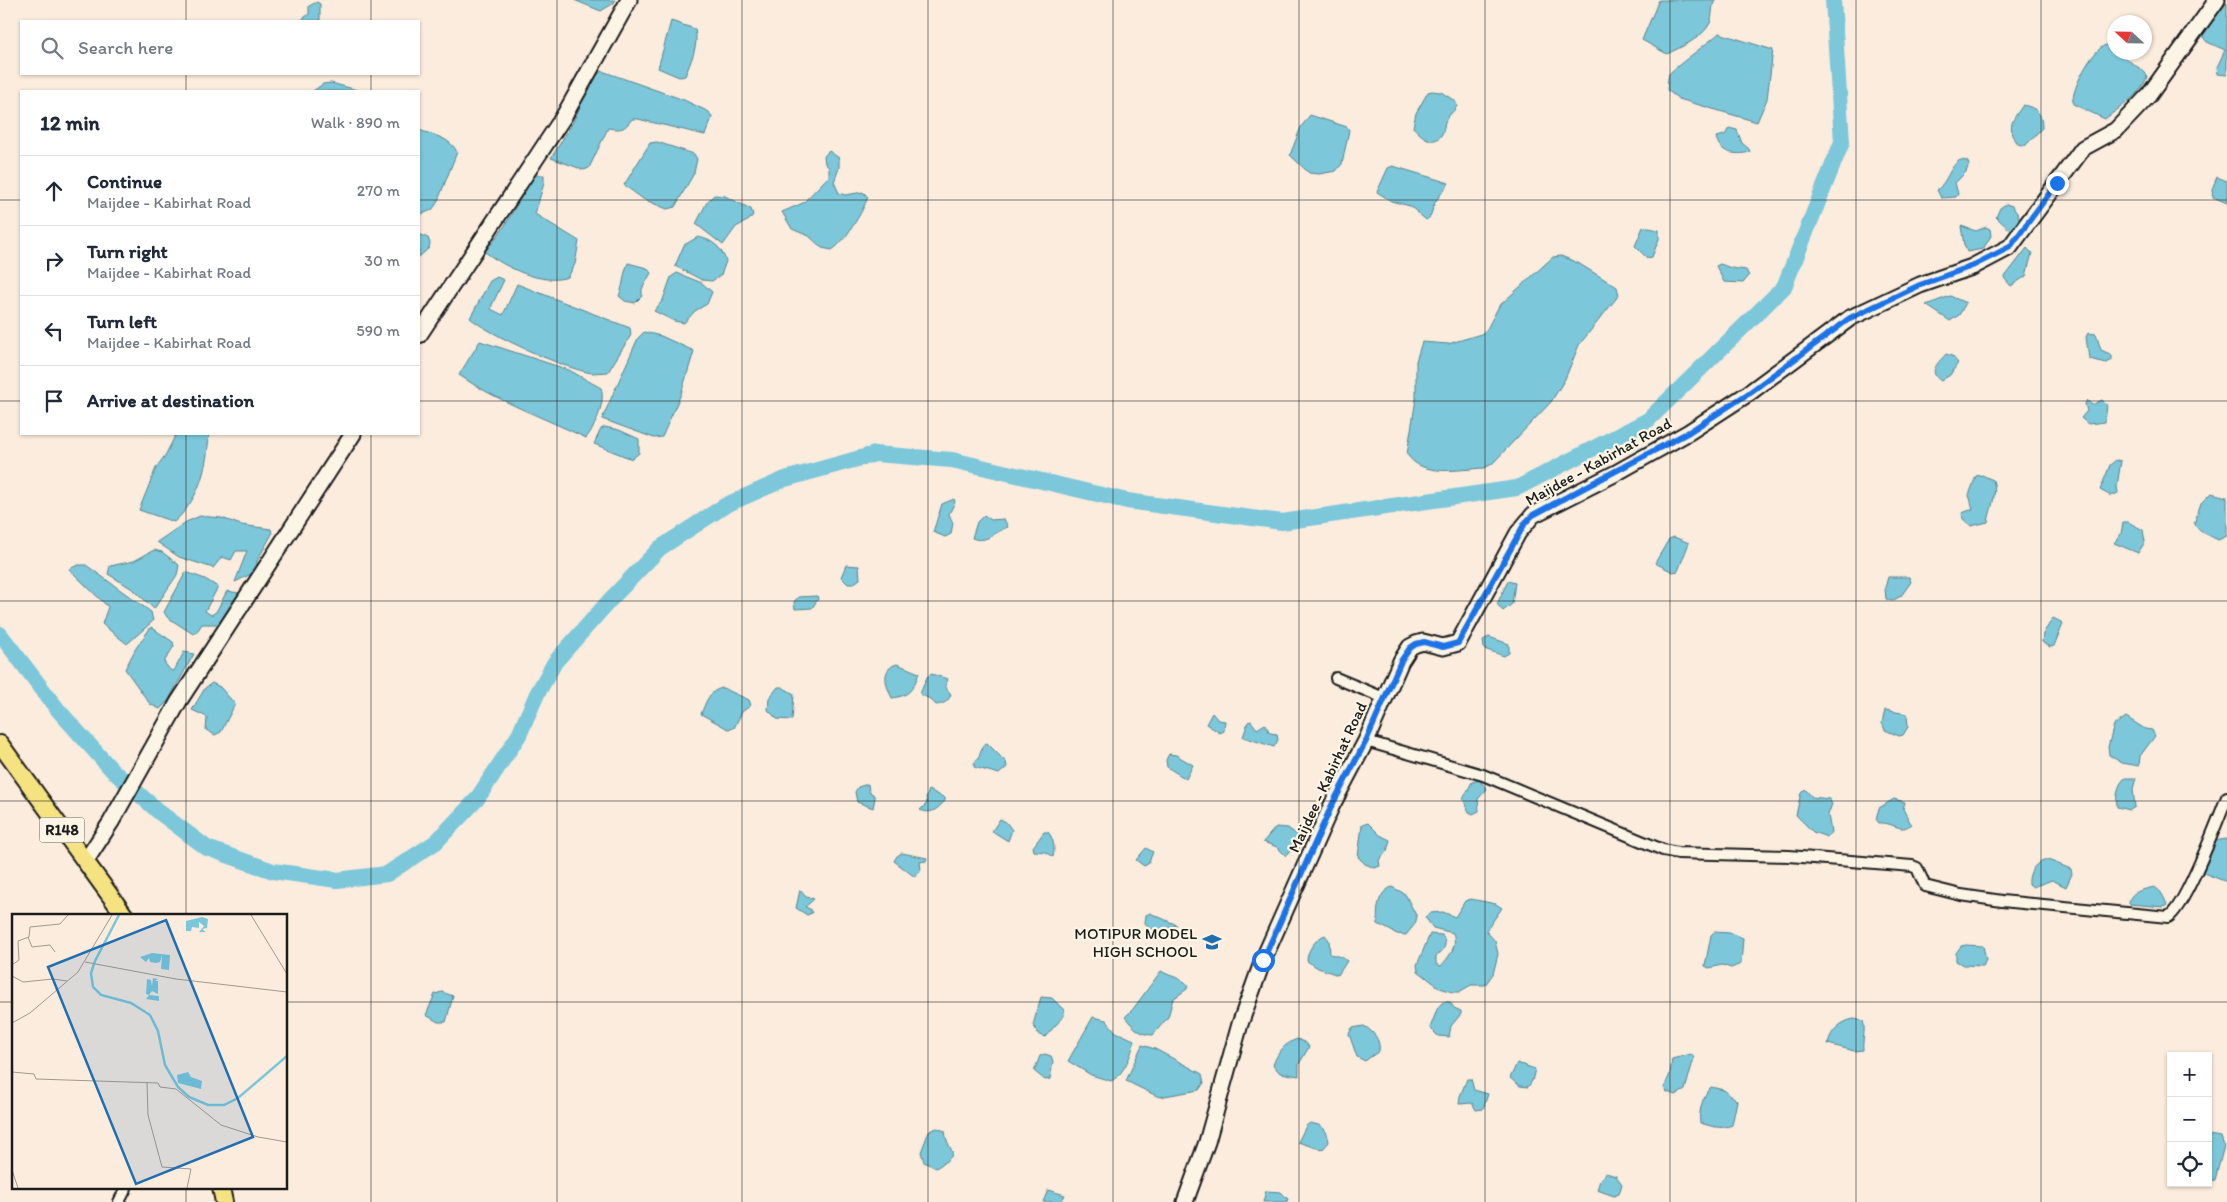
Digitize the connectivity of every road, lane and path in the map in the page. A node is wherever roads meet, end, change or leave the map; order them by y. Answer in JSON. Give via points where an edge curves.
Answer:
{"nodes":[{"id":1,"x":629,"y":0,"type":"edge"},
{"id":2,"x":2217,"y":0,"type":"edge"},
{"id":3,"x":420,"y":333,"type":"edge"},
{"id":4,"x":352,"y":435,"type":"edge"},
{"id":5,"x":1336,"y":678,"type":"dead end"},
{"id":6,"x":1384,"y":698,"type":"junction"},
{"id":7,"x":1366,"y":741,"type":"junction"},
{"id":8,"x":0,"y":744,"type":"edge"},
{"id":9,"x":2227,"y":797,"type":"edge"},
{"id":10,"x":85,"y":862,"type":"junction"},
{"id":11,"x":124,"y":914,"type":"edge"},
{"id":12,"x":125,"y":1190,"type":"edge"},
{"id":13,"x":119,"y":1202,"type":"edge"},
{"id":14,"x":1185,"y":1202,"type":"edge"}],
"edges":[{"from":1,"to":3,"type":"street","via":[[564,116]]},
{"from":2,"to":6,"type":"street","name":"Maijdee - Kabirhat Road","via":[[2149,95],[2116,130],[2083,148],[2010,247],[1850,318],[1749,393],[1689,432],[1533,515],[1518,533],[1458,643],[1443,647],[1424,642],[1410,648]]},
{"from":4,"to":10,"type":"street","via":[[179,701],[144,766]]},
{"from":5,"to":6,"type":"street"},
{"from":6,"to":7,"type":"street","name":"Maijdee - Kabirhat Road"},
{"from":7,"to":9,"type":"street","via":[[1483,775],[1663,850],[1912,866],[1925,886],[1952,893],[2168,917],[2176,911],[2194,876]]},
{"from":7,"to":14,"type":"street","name":"Maijdee - Kabirhat Road","via":[[1332,805],[1263,960],[1240,1024],[1208,1142]]},
{"from":8,"to":10,"type":"main road","number":"R148"},
{"from":10,"to":11,"type":"main road","number":"R148"},
{"from":12,"to":13,"type":"street"}]}
